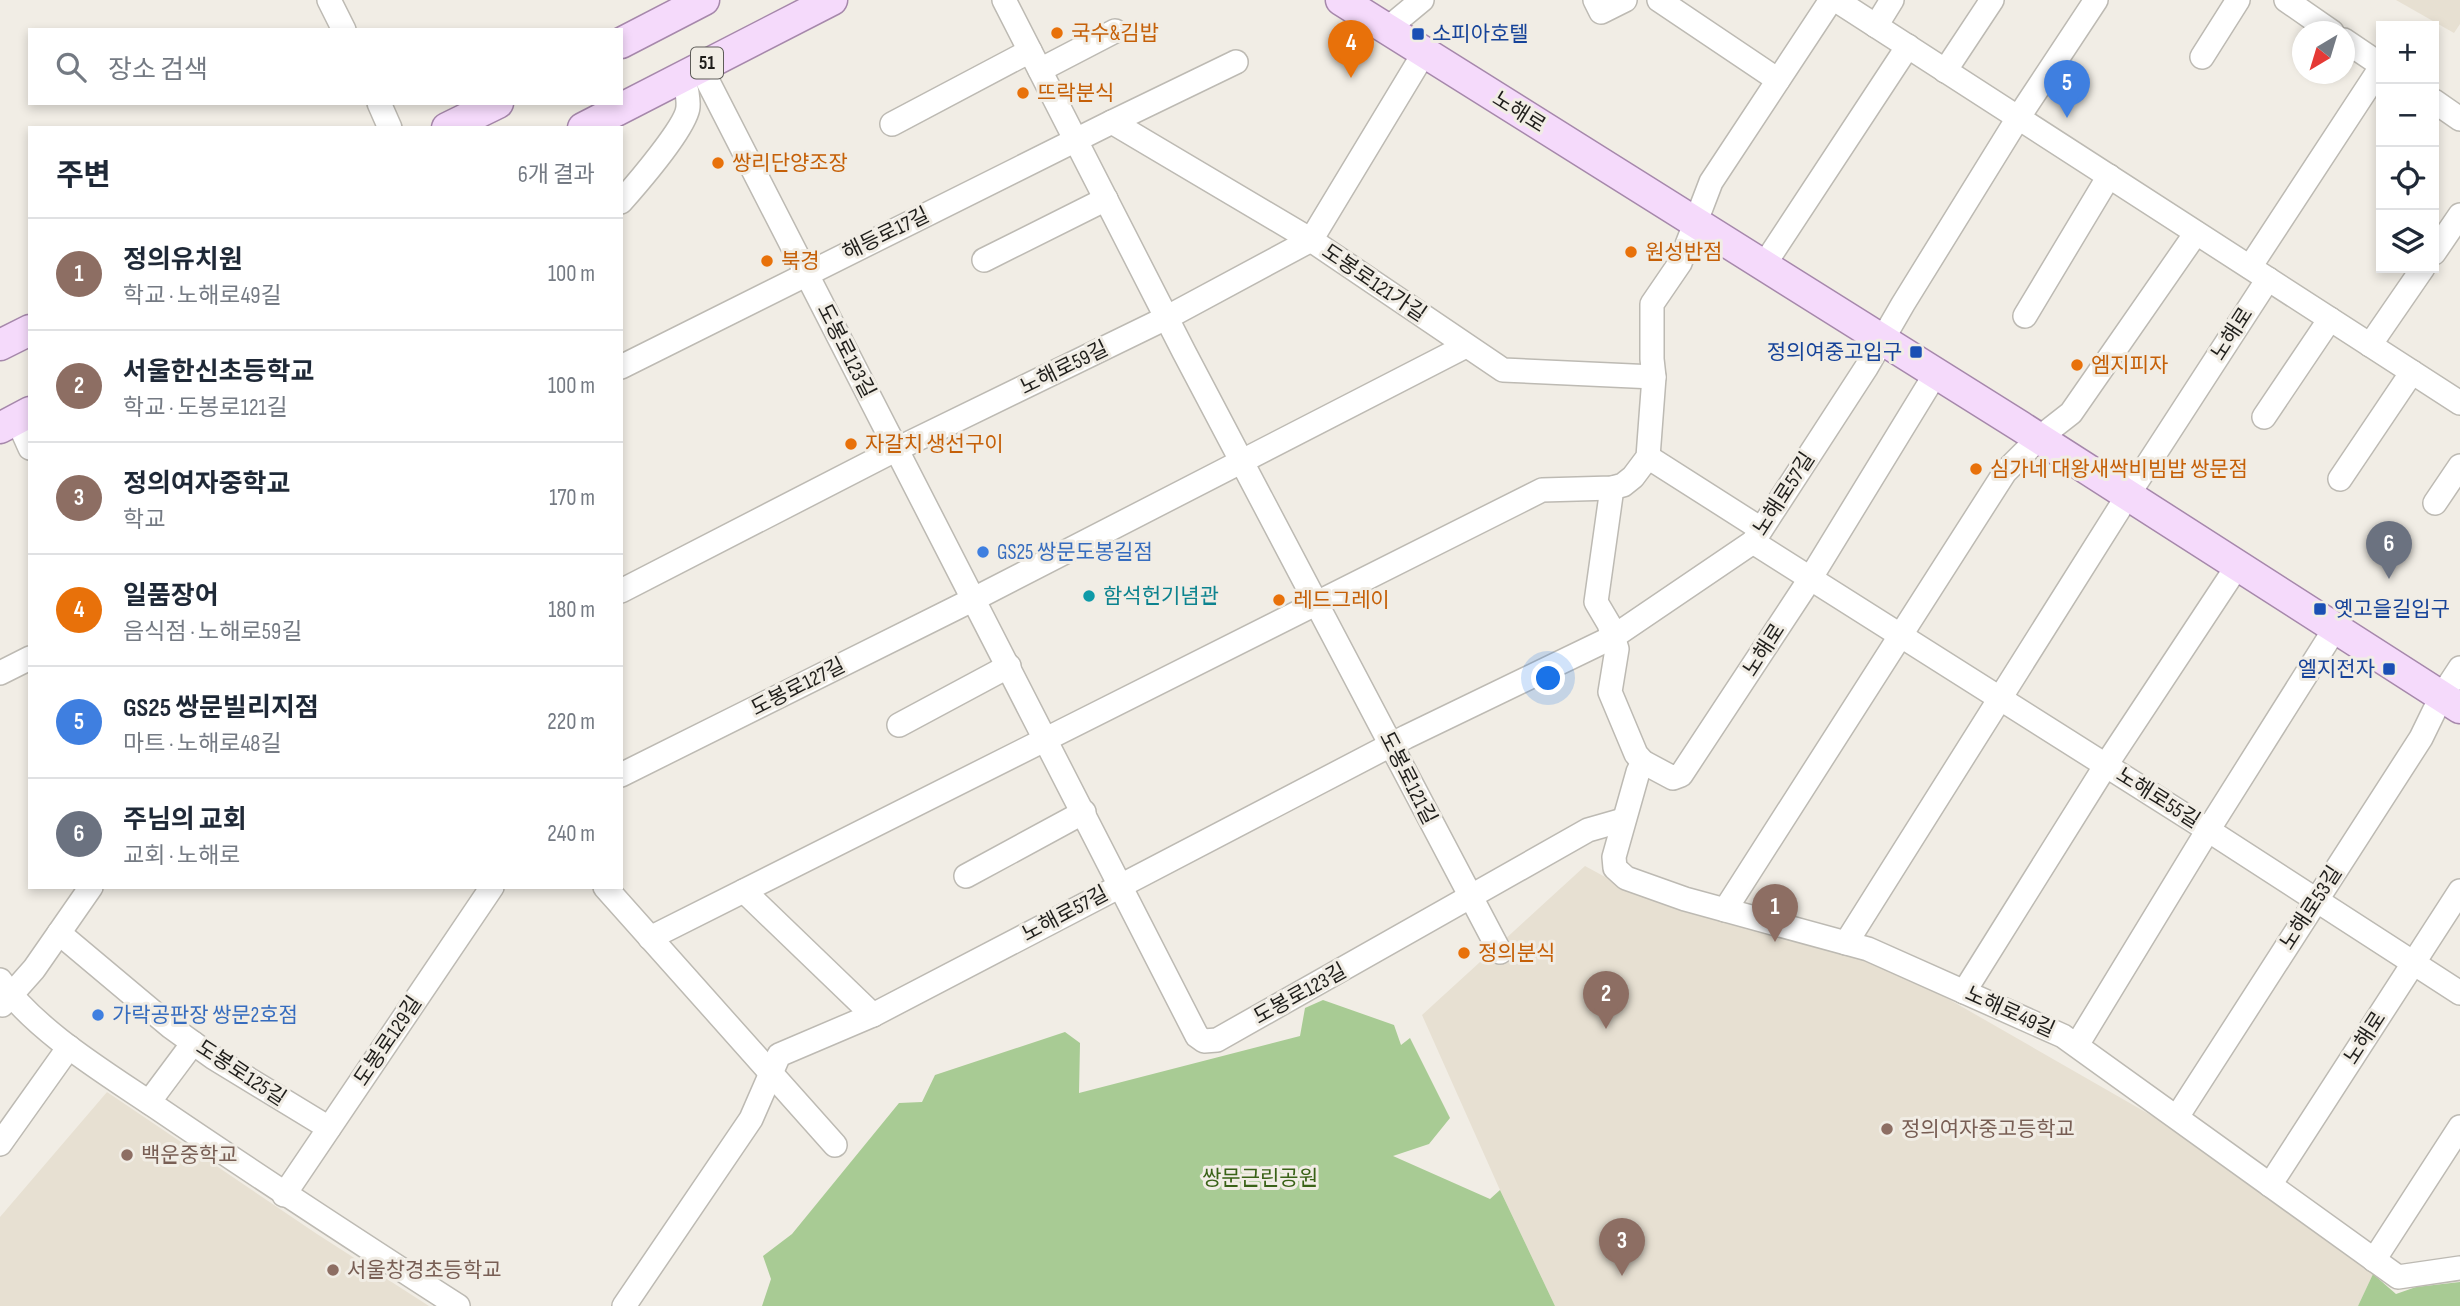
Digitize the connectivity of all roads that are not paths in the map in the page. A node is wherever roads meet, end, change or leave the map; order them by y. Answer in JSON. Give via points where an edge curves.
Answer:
{"nodes":[{"id":1,"x":329,"y":0,"type":"edge"},
{"id":2,"x":704,"y":0,"type":"edge"},
{"id":3,"x":832,"y":0,"type":"edge"},
{"id":4,"x":1004,"y":0,"type":"edge"},
{"id":5,"x":1341,"y":0,"type":"edge"},
{"id":6,"x":1422,"y":0,"type":"edge"},
{"id":7,"x":1595,"y":0,"type":"edge"},
{"id":8,"x":1625,"y":0,"type":"edge"},
{"id":9,"x":1659,"y":0,"type":"edge"},
{"id":10,"x":1833,"y":0,"type":"edge"},
{"id":11,"x":1892,"y":0,"type":"edge"},
{"id":12,"x":1992,"y":0,"type":"edge"},
{"id":13,"x":2096,"y":0,"type":"edge"},
{"id":14,"x":2238,"y":0,"type":"edge"},
{"id":15,"x":2286,"y":0,"type":"edge"},
{"id":16,"x":2316,"y":21,"type":"edge"},
{"id":17,"x":1876,"y":26,"type":"junction"},
{"id":18,"x":343,"y":28,"type":"edge"},
{"id":19,"x":1387,"y":29,"type":"junction"},
{"id":20,"x":1115,"y":31,"type":"dead end"},
{"id":21,"x":623,"y":42,"type":"edge"},
{"id":22,"x":1908,"y":46,"type":"junction"},
{"id":23,"x":2355,"y":48,"type":"edge"},
{"id":24,"x":1424,"y":53,"type":"junction"},
{"id":25,"x":2202,"y":57,"type":"dead end"},
{"id":26,"x":1035,"y":60,"type":"junction"},
{"id":27,"x":1236,"y":62,"type":"dead end"},
{"id":28,"x":2376,"y":62,"type":"edge"},
{"id":29,"x":692,"y":70,"type":"junction"},
{"id":30,"x":1945,"y":71,"type":"junction"},
{"id":31,"x":2376,"y":74,"type":"edge"},
{"id":32,"x":1778,"y":80,"type":"junction"},
{"id":33,"x":2439,"y":104,"type":"edge"},
{"id":34,"x":380,"y":105,"type":"edge"},
{"id":35,"x":494,"y":105,"type":"edge"},
{"id":36,"x":2459,"y":117,"type":"edge"},
{"id":37,"x":2018,"y":118,"type":"junction"},
{"id":38,"x":1112,"y":122,"type":"junction"},
{"id":39,"x":892,"y":124,"type":"dead end"},
{"id":40,"x":389,"y":126,"type":"edge"},
{"id":41,"x":451,"y":126,"type":"edge"},
{"id":42,"x":587,"y":126,"type":"edge"},
{"id":43,"x":1076,"y":140,"type":"junction"},
{"id":44,"x":2109,"y":176,"type":"junction"},
{"id":45,"x":1106,"y":199,"type":"junction"},
{"id":46,"x":623,"y":200,"type":"edge"},
{"id":47,"x":2460,"y":215,"type":"edge"},
{"id":48,"x":1697,"y":223,"type":"junction"},
{"id":49,"x":2196,"y":233,"type":"junction"},
{"id":50,"x":1311,"y":240,"type":"junction"},
{"id":51,"x":2439,"y":246,"type":"edge"},
{"id":52,"x":984,"y":260,"type":"dead end"},
{"id":53,"x":1764,"y":265,"type":"junction"},
{"id":54,"x":2259,"y":273,"type":"junction"},
{"id":55,"x":2420,"y":273,"type":"edge"},
{"id":56,"x":806,"y":274,"type":"junction"},
{"id":57,"x":2025,"y":316,"type":"dead end"},
{"id":58,"x":1166,"y":318,"type":"junction"},
{"id":59,"x":2330,"y":319,"type":"junction"},
{"id":60,"x":28,"y":331,"type":"edge"},
{"id":61,"x":1883,"y":339,"type":"junction"},
{"id":62,"x":0,"y":345,"type":"edge"},
{"id":63,"x":2370,"y":345,"type":"junction"},
{"id":64,"x":1466,"y":346,"type":"junction"},
{"id":65,"x":623,"y":366,"type":"edge"},
{"id":66,"x":2412,"y":372,"type":"junction"},
{"id":67,"x":1936,"y":373,"type":"junction"},
{"id":68,"x":1654,"y":377,"type":"junction"},
{"id":69,"x":2460,"y":403,"type":"edge"},
{"id":70,"x":2264,"y":417,"type":"dead end"},
{"id":71,"x":15,"y":419,"type":"edge"},
{"id":72,"x":2039,"y":438,"type":"junction"},
{"id":73,"x":28,"y":444,"type":"edge"},
{"id":74,"x":897,"y":449,"type":"junction"},
{"id":75,"x":1647,"y":457,"type":"junction"},
{"id":76,"x":1242,"y":461,"type":"junction"},
{"id":77,"x":2460,"y":466,"type":"edge"},
{"id":78,"x":2340,"y":479,"type":"dead end"},
{"id":79,"x":1612,"y":488,"type":"junction"},
{"id":80,"x":2128,"y":495,"type":"junction"},
{"id":81,"x":2435,"y":503,"type":"dead end"},
{"id":82,"x":1757,"y":535,"type":"junction"},
{"id":83,"x":2238,"y":565,"type":"junction"},
{"id":84,"x":1810,"y":579,"type":"junction"},
{"id":85,"x":623,"y":590,"type":"edge"},
{"id":86,"x":974,"y":599,"type":"junction"},
{"id":87,"x":1317,"y":603,"type":"junction"},
{"id":88,"x":2336,"y":627,"type":"junction"},
{"id":89,"x":1900,"y":635,"type":"junction"},
{"id":90,"x":1613,"y":637,"type":"junction"},
{"id":91,"x":28,"y":659,"type":"edge"},
{"id":92,"x":1009,"y":666,"type":"junction"},
{"id":93,"x":2460,"y":668,"type":"edge"},
{"id":94,"x":0,"y":673,"type":"edge"},
{"id":95,"x":1998,"y":698,"type":"junction"},
{"id":96,"x":2451,"y":703,"type":"edge"},
{"id":97,"x":899,"y":725,"type":"dead end"},
{"id":98,"x":1047,"y":740,"type":"junction"},
{"id":99,"x":1391,"y":745,"type":"junction"},
{"id":100,"x":1643,"y":762,"type":"junction"},
{"id":101,"x":2106,"y":765,"type":"junction"},
{"id":102,"x":623,"y":774,"type":"edge"},
{"id":103,"x":1084,"y":812,"type":"junction"},
{"id":104,"x":1623,"y":820,"type":"junction"},
{"id":105,"x":2208,"y":830,"type":"junction"},
{"id":106,"x":967,"y":876,"type":"dead end"},
{"id":107,"x":1121,"y":885,"type":"junction"},
{"id":108,"x":90,"y":889,"type":"edge"},
{"id":109,"x":491,"y":889,"type":"edge"},
{"id":110,"x":607,"y":889,"type":"edge"},
{"id":111,"x":744,"y":891,"type":"junction"},
{"id":112,"x":2460,"y":891,"type":"edge"},
{"id":113,"x":1471,"y":898,"type":"junction"},
{"id":114,"x":2316,"y":901,"type":"junction"},
{"id":115,"x":1725,"y":910,"type":"junction"},
{"id":116,"x":58,"y":933,"type":"junction"},
{"id":117,"x":650,"y":938,"type":"junction"},
{"id":118,"x":1846,"y":943,"type":"junction"},
{"id":119,"x":1500,"y":952,"type":"dead end"},
{"id":120,"x":2413,"y":963,"type":"junction"},
{"id":121,"x":1964,"y":992,"type":"junction"},
{"id":122,"x":2460,"y":993,"type":"edge"},
{"id":123,"x":4,"y":995,"type":"edge"},
{"id":124,"x":873,"y":1015,"type":"junction"},
{"id":125,"x":193,"y":1043,"type":"junction"},
{"id":126,"x":2077,"y":1045,"type":"junction"},
{"id":127,"x":69,"y":1047,"type":"junction"},
{"id":128,"x":771,"y":1071,"type":"junction"},
{"id":129,"x":149,"y":1102,"type":"junction"},
{"id":130,"x":2177,"y":1117,"type":"junction"},
{"id":131,"x":2460,"y":1127,"type":"edge"},
{"id":132,"x":329,"y":1128,"type":"junction"},
{"id":133,"x":0,"y":1144,"type":"edge"},
{"id":134,"x":835,"y":1145,"type":"dead end"},
{"id":135,"x":2270,"y":1185,"type":"junction"},
{"id":136,"x":284,"y":1195,"type":"junction"},
{"id":137,"x":2374,"y":1260,"type":"junction"},
{"id":138,"x":2460,"y":1268,"type":"edge"},
{"id":139,"x":458,"y":1306,"type":"edge"},
{"id":140,"x":624,"y":1306,"type":"edge"}],
"edges":[{"from":1,"to":18,"type":"street"},
{"from":2,"to":21,"type":"main road"},
{"from":3,"to":29,"type":"main road","number":"51"},
{"from":4,"to":26,"type":"street","name":"도봉로121길"},
{"from":5,"to":19,"type":"main road","name":"노해로"},
{"from":6,"to":19,"type":"street"},
{"from":7,"to":8,"type":"street","via":[[1601,12]]},
{"from":9,"to":32,"type":"street"},
{"from":10,"to":17,"type":"street"},
{"from":10,"to":32,"type":"street"},
{"from":11,"to":17,"type":"street"},
{"from":12,"to":30,"type":"street"},
{"from":13,"to":37,"type":"street"},
{"from":14,"to":25,"type":"street"},
{"from":15,"to":16,"type":"street"},
{"from":17,"to":22,"type":"street"},
{"from":19,"to":24,"type":"main road","name":"노해로"},
{"from":20,"to":26,"type":"street"},
{"from":22,"to":30,"type":"street"},
{"from":22,"to":53,"type":"street"},
{"from":23,"to":28,"type":"street"},
{"from":24,"to":48,"type":"main road","name":"노해로"},
{"from":24,"to":50,"type":"street"},
{"from":26,"to":39,"type":"street"},
{"from":26,"to":43,"type":"street","name":"도봉로121길"},
{"from":27,"to":38,"type":"street"},
{"from":29,"to":42,"type":"main road","number":"51"},
{"from":29,"to":46,"type":"street","via":[[688,109],[677,130]]},
{"from":29,"to":56,"type":"street","name":"도봉로123길"},
{"from":30,"to":37,"type":"street"},
{"from":31,"to":54,"type":"street","name":"노해로"},
{"from":32,"to":48,"type":"street","via":[[1711,182]]},
{"from":33,"to":36,"type":"street"},
{"from":34,"to":40,"type":"street"},
{"from":35,"to":41,"type":"main road"},
{"from":37,"to":44,"type":"street"},
{"from":37,"to":61,"type":"street"},
{"from":38,"to":43,"type":"street"},
{"from":38,"to":50,"type":"street","name":"도봉로121가길"},
{"from":43,"to":45,"type":"street","name":"도봉로121길"},
{"from":43,"to":56,"type":"street","name":"해등로17길"},
{"from":44,"to":49,"type":"street"},
{"from":44,"to":57,"type":"street"},
{"from":45,"to":52,"type":"street"},
{"from":45,"to":58,"type":"street","name":"도봉로121길"},
{"from":47,"to":51,"type":"street"},
{"from":48,"to":53,"type":"main road","name":"노해로"},
{"from":48,"to":68,"type":"street","via":[[1680,263],[1653,304]]},
{"from":49,"to":54,"type":"street"},
{"from":49,"to":72,"type":"street","via":[[2071,413]]},
{"from":50,"to":58,"type":"street","name":"노해로59길"},
{"from":50,"to":64,"type":"street","name":"도봉로121가길"},
{"from":53,"to":61,"type":"main road","name":"노해로"},
{"from":54,"to":59,"type":"street"},
{"from":54,"to":80,"type":"street","name":"노해로"},
{"from":55,"to":63,"type":"street"},
{"from":56,"to":65,"type":"street","name":"해등로17길"},
{"from":56,"to":74,"type":"street","name":"도봉로123길"},
{"from":58,"to":74,"type":"street","name":"노해로59길"},
{"from":58,"to":76,"type":"street","name":"도봉로121길"},
{"from":59,"to":63,"type":"street"},
{"from":59,"to":70,"type":"street"},
{"from":60,"to":62,"type":"main road"},
{"from":61,"to":67,"type":"main road","name":"노해로"},
{"from":61,"to":82,"type":"street","name":"노해로57길"},
{"from":63,"to":66,"type":"street"},
{"from":64,"to":68,"type":"street","name":"도봉로121가길","via":[[1503,370]]},
{"from":64,"to":76,"type":"street"},
{"from":66,"to":69,"type":"street"},
{"from":66,"to":78,"type":"street"},
{"from":67,"to":72,"type":"main road","name":"노해로"},
{"from":67,"to":84,"type":"street","name":"노해로"},
{"from":68,"to":75,"type":"street"},
{"from":71,"to":73,"type":"street"},
{"from":72,"to":80,"type":"main road","name":"노해로"},
{"from":72,"to":89,"type":"street","via":[[2005,472]]},
{"from":74,"to":85,"type":"street","name":"노해로59길"},
{"from":74,"to":86,"type":"street","name":"도봉로123길"},
{"from":75,"to":79,"type":"street","via":[[1633,477]]},
{"from":75,"to":82,"type":"street","name":"노해로55길"},
{"from":76,"to":86,"type":"street"},
{"from":76,"to":87,"type":"street","name":"도봉로121길"},
{"from":77,"to":81,"type":"street"},
{"from":79,"to":87,"type":"street","via":[[1542,490]]},
{"from":79,"to":90,"type":"street","via":[[1596,602]]},
{"from":80,"to":83,"type":"main road","name":"노해로"},
{"from":80,"to":95,"type":"street"},
{"from":82,"to":84,"type":"street","name":"노해로55길"},
{"from":82,"to":90,"type":"street","name":"노해로57길"},
{"from":83,"to":88,"type":"main road","name":"노해로"},
{"from":83,"to":101,"type":"street"},
{"from":84,"to":89,"type":"street","name":"노해로55길"},
{"from":84,"to":100,"type":"street","name":"노해로","via":[[1681,775],[1673,778]]},
{"from":86,"to":92,"type":"street","name":"도봉로123길"},
{"from":86,"to":102,"type":"street","name":"도봉로127길"},
{"from":87,"to":98,"type":"street"},
{"from":87,"to":99,"type":"street","name":"도봉로121길"},
{"from":88,"to":96,"type":"main road","name":"노해로"},
{"from":88,"to":105,"type":"street"},
{"from":89,"to":95,"type":"street","name":"노해로55길"},
{"from":89,"to":115,"type":"street"},
{"from":90,"to":99,"type":"street","name":"노해로57길"},
{"from":90,"to":100,"type":"street","via":[[1617,649],[1610,692]]},
{"from":91,"to":94,"type":"street"},
{"from":92,"to":97,"type":"street"},
{"from":92,"to":98,"type":"street","name":"도봉로123길"},
{"from":93,"to":96,"type":"street","name":"노해로53길"},
{"from":95,"to":101,"type":"street","name":"노해로55길"},
{"from":95,"to":118,"type":"street"},
{"from":96,"to":114,"type":"street","name":"노해로53길","via":[[2421,738]]},
{"from":98,"to":103,"type":"street","name":"도봉로123길"},
{"from":98,"to":111,"type":"street"},
{"from":99,"to":107,"type":"street","name":"노해로57길"},
{"from":99,"to":113,"type":"street","name":"도봉로121길"},
{"from":100,"to":104,"type":"street","name":"노해로49길"},
{"from":101,"to":105,"type":"street","name":"노해로55길"},
{"from":101,"to":121,"type":"street"},
{"from":103,"to":106,"type":"street"},
{"from":103,"to":107,"type":"street","name":"도봉로123길"},
{"from":104,"to":113,"type":"street","name":"도봉로123길","via":[[1588,830]]},
{"from":104,"to":115,"type":"street","name":"노해로49길","via":[[1614,857],[1615,868],[1626,878]]},
{"from":105,"to":114,"type":"street","name":"노해로55길"},
{"from":105,"to":126,"type":"street"},
{"from":107,"to":113,"type":"street","name":"도봉로123길","via":[[1197,1036],[1204,1041],[1217,1040]]},
{"from":107,"to":124,"type":"street","name":"노해로57길"},
{"from":108,"to":116,"type":"street"},
{"from":109,"to":132,"type":"street","name":"도봉로129길"},
{"from":110,"to":117,"type":"street"},
{"from":111,"to":117,"type":"street"},
{"from":111,"to":124,"type":"street"},
{"from":112,"to":120,"type":"street","name":"노해로"},
{"from":113,"to":119,"type":"street","name":"도봉로121길"},
{"from":114,"to":120,"type":"street","name":"노해로55길"},
{"from":114,"to":130,"type":"street","name":"노해로53길"},
{"from":115,"to":118,"type":"street","name":"노해로49길"},
{"from":116,"to":123,"type":"street"},
{"from":116,"to":125,"type":"street","name":"도봉로125길"},
{"from":117,"to":128,"type":"street"},
{"from":118,"to":121,"type":"street","name":"노해로49길"},
{"from":120,"to":122,"type":"street","name":"노해로55길"},
{"from":120,"to":135,"type":"street","name":"노해로"},
{"from":121,"to":126,"type":"street","name":"노해로49길"},
{"from":123,"to":127,"type":"street"},
{"from":124,"to":128,"type":"street","name":"노해로57길","via":[[779,1055]]},
{"from":125,"to":129,"type":"street"},
{"from":125,"to":132,"type":"street","name":"도봉로125길"},
{"from":126,"to":130,"type":"street","name":"노해로49길"},
{"from":127,"to":129,"type":"street"},
{"from":127,"to":133,"type":"street"},
{"from":128,"to":134,"type":"street"},
{"from":128,"to":140,"type":"street","name":"노해로57길","via":[[751,1119]]},
{"from":129,"to":136,"type":"street"},
{"from":130,"to":135,"type":"street","name":"노해로49길"},
{"from":131,"to":137,"type":"street"},
{"from":132,"to":136,"type":"street","name":"도봉로129길"},
{"from":135,"to":137,"type":"street","name":"노해로49길"},
{"from":136,"to":139,"type":"street"},
{"from":137,"to":138,"type":"street","name":"노해로49길","via":[[2398,1277]]}]}
